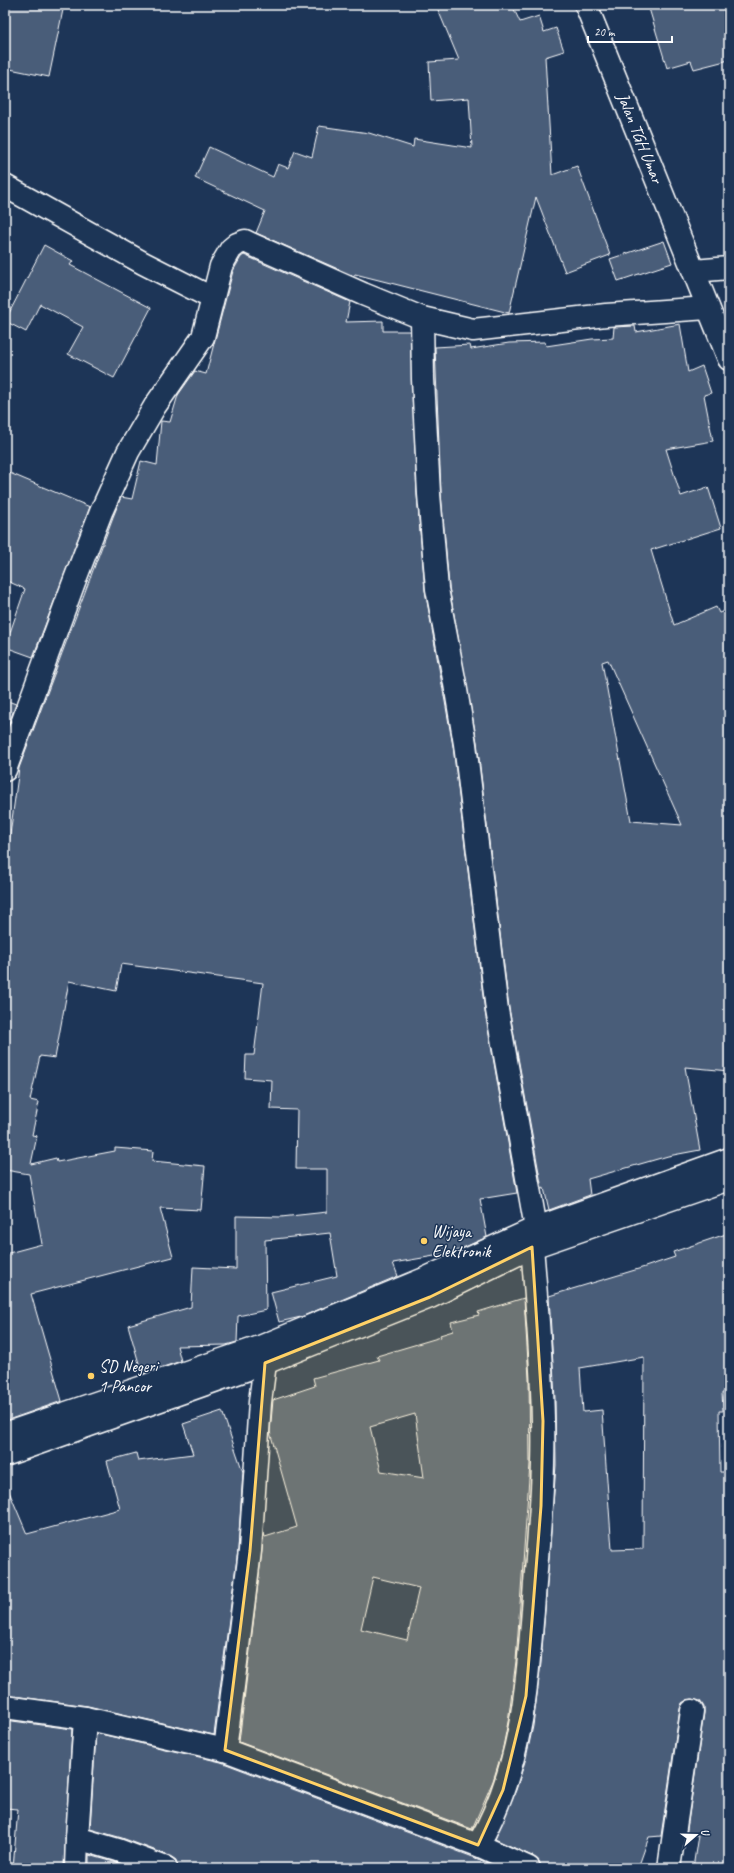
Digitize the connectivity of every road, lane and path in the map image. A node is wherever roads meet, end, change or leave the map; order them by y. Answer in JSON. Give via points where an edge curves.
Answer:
{"nodes":[{"id":1,"x":586,"y":5,"type":"edge"},
{"id":2,"x":5,"y":186,"type":"edge"},
{"id":3,"x":729,"y":268,"type":"edge"},
{"id":4,"x":694,"y":271,"type":"junction"},
{"id":5,"x":212,"y":298,"type":"junction"},
{"id":6,"x":708,"y":308,"type":"junction"},
{"id":7,"x":422,"y":318,"type":"junction"},
{"id":8,"x":729,"y":359,"type":"edge"},
{"id":9,"x":5,"y":770,"type":"edge"},
{"id":10,"x":729,"y":1158,"type":"edge"},
{"id":11,"x":729,"y":1179,"type":"edge"},
{"id":12,"x":534,"y":1238,"type":"junction"},
{"id":13,"x":426,"y":1289,"type":"junction"},
{"id":14,"x":265,"y":1363,"type":"junction"},
{"id":15,"x":5,"y":1434,"type":"edge"},
{"id":16,"x":5,"y":1455,"type":"edge"},
{"id":17,"x":5,"y":1707,"type":"edge"},
{"id":18,"x":692,"y":1711,"type":"dead end"},
{"id":19,"x":85,"y":1718,"type":"junction"},
{"id":20,"x":225,"y":1750,"type":"junction"},
{"id":21,"x":77,"y":1838,"type":"junction"},
{"id":22,"x":478,"y":1845,"type":"junction"},
{"id":23,"x":76,"y":1868,"type":"edge"},
{"id":24,"x":166,"y":1868,"type":"edge"},
{"id":25,"x":529,"y":1868,"type":"edge"},
{"id":26,"x":669,"y":1868,"type":"edge"}],
"edges":[{"from":1,"to":4,"type":"street","name":"Jalan TGH Umar"},
{"from":2,"to":5,"type":"street","via":[[143,263]]},
{"from":3,"to":4,"type":"street"},
{"from":4,"to":6,"type":"street","name":"Jalan TGH Umar"},
{"from":5,"to":7,"type":"street","via":[[221,266],[231,250],[245,241]]},
{"from":5,"to":9,"type":"street","via":[[203,337],[155,406],[128,452],[101,512]]},
{"from":6,"to":7,"type":"street","via":[[606,315],[473,330]]},
{"from":6,"to":8,"type":"street","name":"Jalan TGH Umar"},
{"from":7,"to":12,"type":"street","via":[[422,372],[436,589],[456,684],[497,1010]]},
{"from":10,"to":12,"type":"street"},
{"from":11,"to":12,"type":"street"},
{"from":12,"to":13,"type":"street"},
{"from":12,"to":22,"type":"street","via":[[543,1421],[541,1506],[526,1696],[515,1752],[503,1790]]},
{"from":13,"to":14,"type":"street"},
{"from":13,"to":15,"type":"street"},
{"from":14,"to":16,"type":"street"},
{"from":14,"to":20,"type":"street","via":[[258,1423],[250,1551]]},
{"from":17,"to":19,"type":"street"},
{"from":18,"to":26,"type":"street"},
{"from":19,"to":20,"type":"street"},
{"from":19,"to":21,"type":"street"},
{"from":20,"to":22,"type":"street"},
{"from":21,"to":23,"type":"street"},
{"from":21,"to":24,"type":"street","via":[[102,1844]]},
{"from":22,"to":25,"type":"street"}]}
